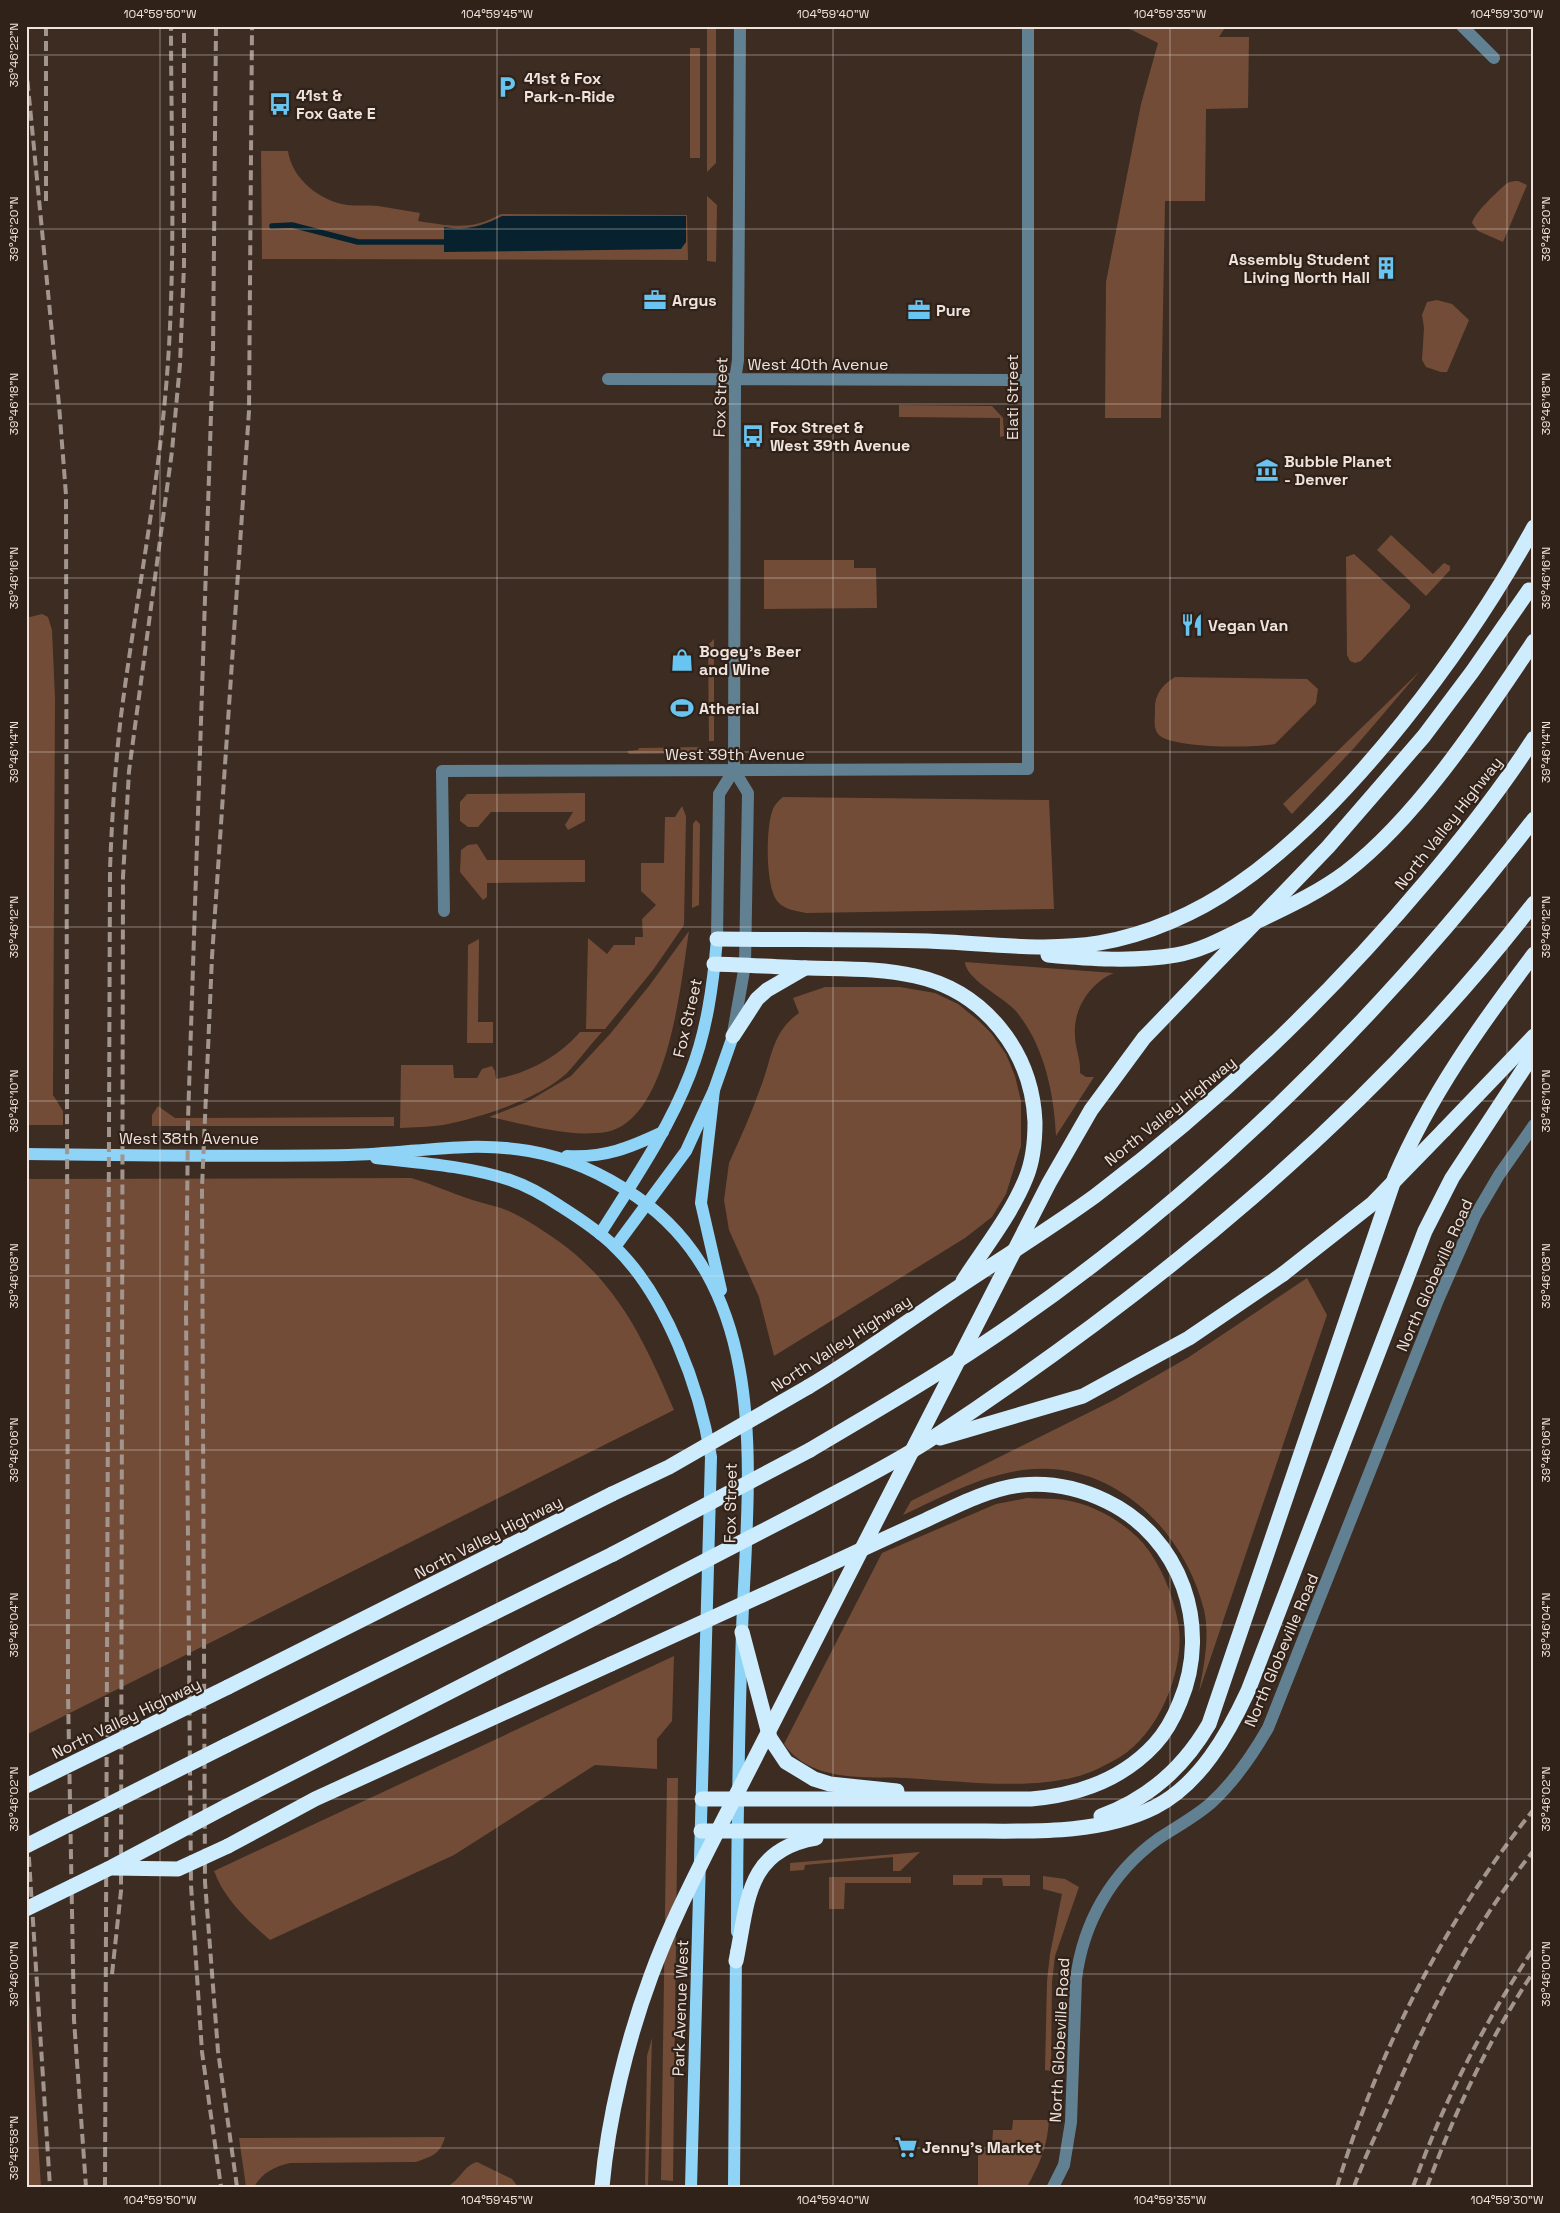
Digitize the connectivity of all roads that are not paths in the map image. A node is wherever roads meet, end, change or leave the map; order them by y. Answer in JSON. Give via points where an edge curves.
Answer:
{"nodes":[{"id":1,"x":740,"y":26,"type":"edge"},
{"id":2,"x":1028,"y":26,"type":"edge"},
{"id":3,"x":1462,"y":26,"type":"edge"},
{"id":4,"x":1494,"y":58,"type":"dead end"},
{"id":5,"x":608,"y":379,"type":"dead end"},
{"id":6,"x":735,"y":380,"type":"junction"},
{"id":7,"x":1028,"y":380,"type":"junction"},
{"id":8,"x":1534,"y":527,"type":"edge"},
{"id":9,"x":1531,"y":586,"type":"edge"},
{"id":10,"x":1534,"y":641,"type":"edge"},
{"id":11,"x":1534,"y":738,"type":"edge"},
{"id":12,"x":1028,"y":769,"type":"joint"},
{"id":13,"x":734,"y":770,"type":"junction"},
{"id":14,"x":1534,"y":819,"type":"edge"},
{"id":15,"x":1534,"y":903,"type":"edge"},
{"id":16,"x":444,"y":911,"type":"dead end"},
{"id":17,"x":717,"y":940,"type":"junction"},
{"id":18,"x":746,"y":940,"type":"junction"},
{"id":19,"x":928,"y":941,"type":"junction"},
{"id":20,"x":1534,"y":954,"type":"edge"},
{"id":21,"x":714,"y":964,"type":"junction"},
{"id":22,"x":745,"y":965,"type":"junction"},
{"id":23,"x":806,"y":968,"type":"junction"},
{"id":24,"x":733,"y":1036,"type":"junction"},
{"id":25,"x":1534,"y":1036,"type":"edge"},
{"id":26,"x":1534,"y":1053,"type":"edge"},
{"id":27,"x":714,"y":1090,"type":"junction"},
{"id":28,"x":1534,"y":1125,"type":"edge"},
{"id":29,"x":663,"y":1132,"type":"junction"},
{"id":30,"x":26,"y":1154,"type":"edge"},
{"id":31,"x":546,"y":1154,"type":"junction"},
{"id":32,"x":351,"y":1155,"type":"junction"},
{"id":33,"x":628,"y":1190,"type":"junction"},
{"id":34,"x":648,"y":1204,"type":"junction"},
{"id":35,"x":600,"y":1234,"type":"junction"},
{"id":36,"x":615,"y":1247,"type":"junction"},
{"id":37,"x":960,"y":1286,"type":"junction"},
{"id":38,"x":734,"y":1340,"type":"junction"},
{"id":39,"x":926,"y":1442,"type":"junction"},
{"id":40,"x":742,"y":1632,"type":"junction"},
{"id":41,"x":26,"y":1786,"type":"edge"},
{"id":42,"x":702,"y":1799,"type":"junction"},
{"id":43,"x":738,"y":1799,"type":"junction"},
{"id":44,"x":970,"y":1799,"type":"junction"},
{"id":45,"x":1049,"y":1829,"type":"junction"},
{"id":46,"x":701,"y":1831,"type":"junction"},
{"id":47,"x":738,"y":1831,"type":"junction"},
{"id":48,"x":849,"y":1831,"type":"junction"},
{"id":49,"x":26,"y":1846,"type":"edge"},
{"id":50,"x":112,"y":1868,"type":"junction"},
{"id":51,"x":26,"y":1908,"type":"edge"},
{"id":52,"x":736,"y":1961,"type":"junction"},
{"id":53,"x":602,"y":2187,"type":"edge"},
{"id":54,"x":690,"y":2187,"type":"edge"},
{"id":55,"x":734,"y":2187,"type":"edge"},
{"id":56,"x":1053,"y":2187,"type":"edge"}],
"edges":[{"from":1,"to":6,"type":"street","name":"Fox Street","via":[[738,360]]},
{"from":2,"to":7,"type":"street","name":"Elati Street"},
{"from":3,"to":4,"type":"street"},
{"from":5,"to":6,"type":"street","name":"West 40th Avenue"},
{"from":6,"to":7,"type":"street","name":"West 40th Avenue"},
{"from":6,"to":13,"type":"street","name":"Fox Street"},
{"from":7,"to":12,"type":"street","name":"Elati Street"},
{"from":8,"to":19,"type":"highway","via":[[1444,666],[1382,745],[1318,815],[1237,885],[1182,916],[1099,943],[1048,947]]},
{"from":9,"to":53,"type":"highway","bridge":true,"via":[[1424,736],[1328,846],[1144,1038],[1091,1110],[1049,1183],[709,1848],[667,1937],[651,1976],[623,2070]]},
{"from":10,"to":19,"type":"highway","via":[[1429,788],[1395,826],[1344,873],[1302,899],[1203,948],[1145,960],[1101,960]]},
{"from":11,"to":37,"type":"highway","name":"North Valley Highway","via":[[1462,838],[1391,923],[1325,996],[1249,1069],[1095,1196]]},
{"from":12,"to":13,"type":"street","name":"West 39th Avenue"},
{"from":13,"to":16,"type":"street","name":"West 39th Avenue","via":[[442,772]]},
{"from":13,"to":17,"type":"street","name":"Fox Street","via":[[719,794]]},
{"from":13,"to":18,"type":"street","via":[[748,793]]},
{"from":14,"to":49,"type":"highway","bridge":true,"via":[[1423,956],[1278,1106],[1139,1228],[981,1346],[810,1450],[613,1554]]},
{"from":15,"to":39,"type":"highway","via":[[1458,995],[1398,1060],[1321,1136],[1248,1201],[1098,1322]]},
{"from":17,"to":18,"type":"highway"},
{"from":17,"to":21,"type":"main road","name":"Fox Street"},
{"from":18,"to":19,"type":"highway"},
{"from":18,"to":22,"type":"street"},
{"from":20,"to":45,"type":"highway","via":[[1446,1077],[1410,1141],[1209,1724],[1180,1765],[1143,1795],[1117,1810],[1082,1823]]},
{"from":21,"to":22,"type":"highway"},
{"from":21,"to":29,"type":"main road","name":"Fox Street","via":[[700,1044],[679,1101]]},
{"from":22,"to":23,"type":"highway"},
{"from":22,"to":24,"type":"street"},
{"from":23,"to":24,"type":"highway","via":[[767,990]]},
{"from":23,"to":37,"type":"highway","via":[[889,972],[937,982],[975,1003],[992,1018],[1016,1050],[1027,1077],[1034,1108],[1032,1157],[1027,1176],[1008,1214]]},
{"from":24,"to":27,"type":"main road"},
{"from":25,"to":39,"type":"highway","bridge":true,"via":[[1372,1204],[1283,1274],[1188,1338],[1083,1396]]},
{"from":26,"to":45,"type":"highway","via":[[1452,1178],[1424,1231],[1248,1691],[1223,1739],[1194,1776],[1156,1806],[1117,1821]]},
{"from":27,"to":34,"type":"main road","via":[[686,1150]]},
{"from":27,"to":38,"type":"main road","via":[[701,1203]]},
{"from":28,"to":56,"type":"street","name":"North Globeville Road","via":[[1475,1216],[1438,1300],[1268,1728],[1234,1779],[1193,1818],[1142,1853],[1114,1883],[1091,1919],[1076,1979],[1071,2122],[1064,2165]]},
{"from":29,"to":31,"type":"main road","via":[[605,1156]]},
{"from":29,"to":33,"type":"main road","name":"Fox Street"},
{"from":30,"to":32,"type":"main road","name":"West 38th Avenue"},
{"from":31,"to":32,"type":"main road","name":"West 38th Avenue","via":[[469,1145]]},
{"from":31,"to":33,"type":"main road","name":"West 38th Avenue","via":[[581,1165]]},
{"from":32,"to":35,"type":"main road","name":"West 38th Avenue","via":[[486,1172],[552,1200]]},
{"from":33,"to":34,"type":"main road","name":"West 38th Avenue"},
{"from":33,"to":35,"type":"main road","name":"Fox Street"},
{"from":34,"to":36,"type":"main road"},
{"from":34,"to":38,"type":"main road","name":"Fox Street","via":[[672,1225],[715,1286]]},
{"from":35,"to":36,"type":"main road","name":"Fox Street"},
{"from":36,"to":42,"type":"main road","name":"Fox Street","via":[[651,1295],[680,1346],[706,1422],[711,1457]]},
{"from":37,"to":41,"type":"highway","name":"North Valley Highway","bridge":true,"via":[[854,1359],[669,1467]]},
{"from":38,"to":40,"type":"main road","name":"Fox Street","via":[[742,1377],[748,1469]]},
{"from":39,"to":50,"type":"highway","bridge":true,"via":[[811,1506]]},
{"from":40,"to":43,"type":"main road","name":"Fox Street"},
{"from":40,"to":44,"type":"highway","via":[[770,1738],[786,1762],[814,1779],[830,1784]]},
{"from":42,"to":43,"type":"highway"},
{"from":42,"to":46,"type":"main road","name":"Fox Street"},
{"from":43,"to":44,"type":"highway"},
{"from":43,"to":47,"type":"main road","name":"Fox Street"},
{"from":44,"to":50,"type":"highway","bridge":true,"via":[[1031,1799],[1076,1793],[1105,1782],[1133,1765],[1156,1744],[1174,1718],[1192,1661],[1193,1636],[1184,1584],[1174,1562],[1139,1521],[1093,1494],[1060,1486],[1020,1485],[979,1496],[315,1799],[178,1869]]},
{"from":45,"to":48,"type":"highway"},
{"from":46,"to":47,"type":"highway"},
{"from":46,"to":54,"type":"main road","name":"Park Avenue West"},
{"from":47,"to":48,"type":"highway"},
{"from":47,"to":52,"type":"main road"},
{"from":48,"to":52,"type":"highway","via":[[799,1841],[782,1848],[765,1863],[757,1874],[750,1896]]},
{"from":50,"to":51,"type":"highway","bridge":true},
{"from":52,"to":55,"type":"main road"}]}
